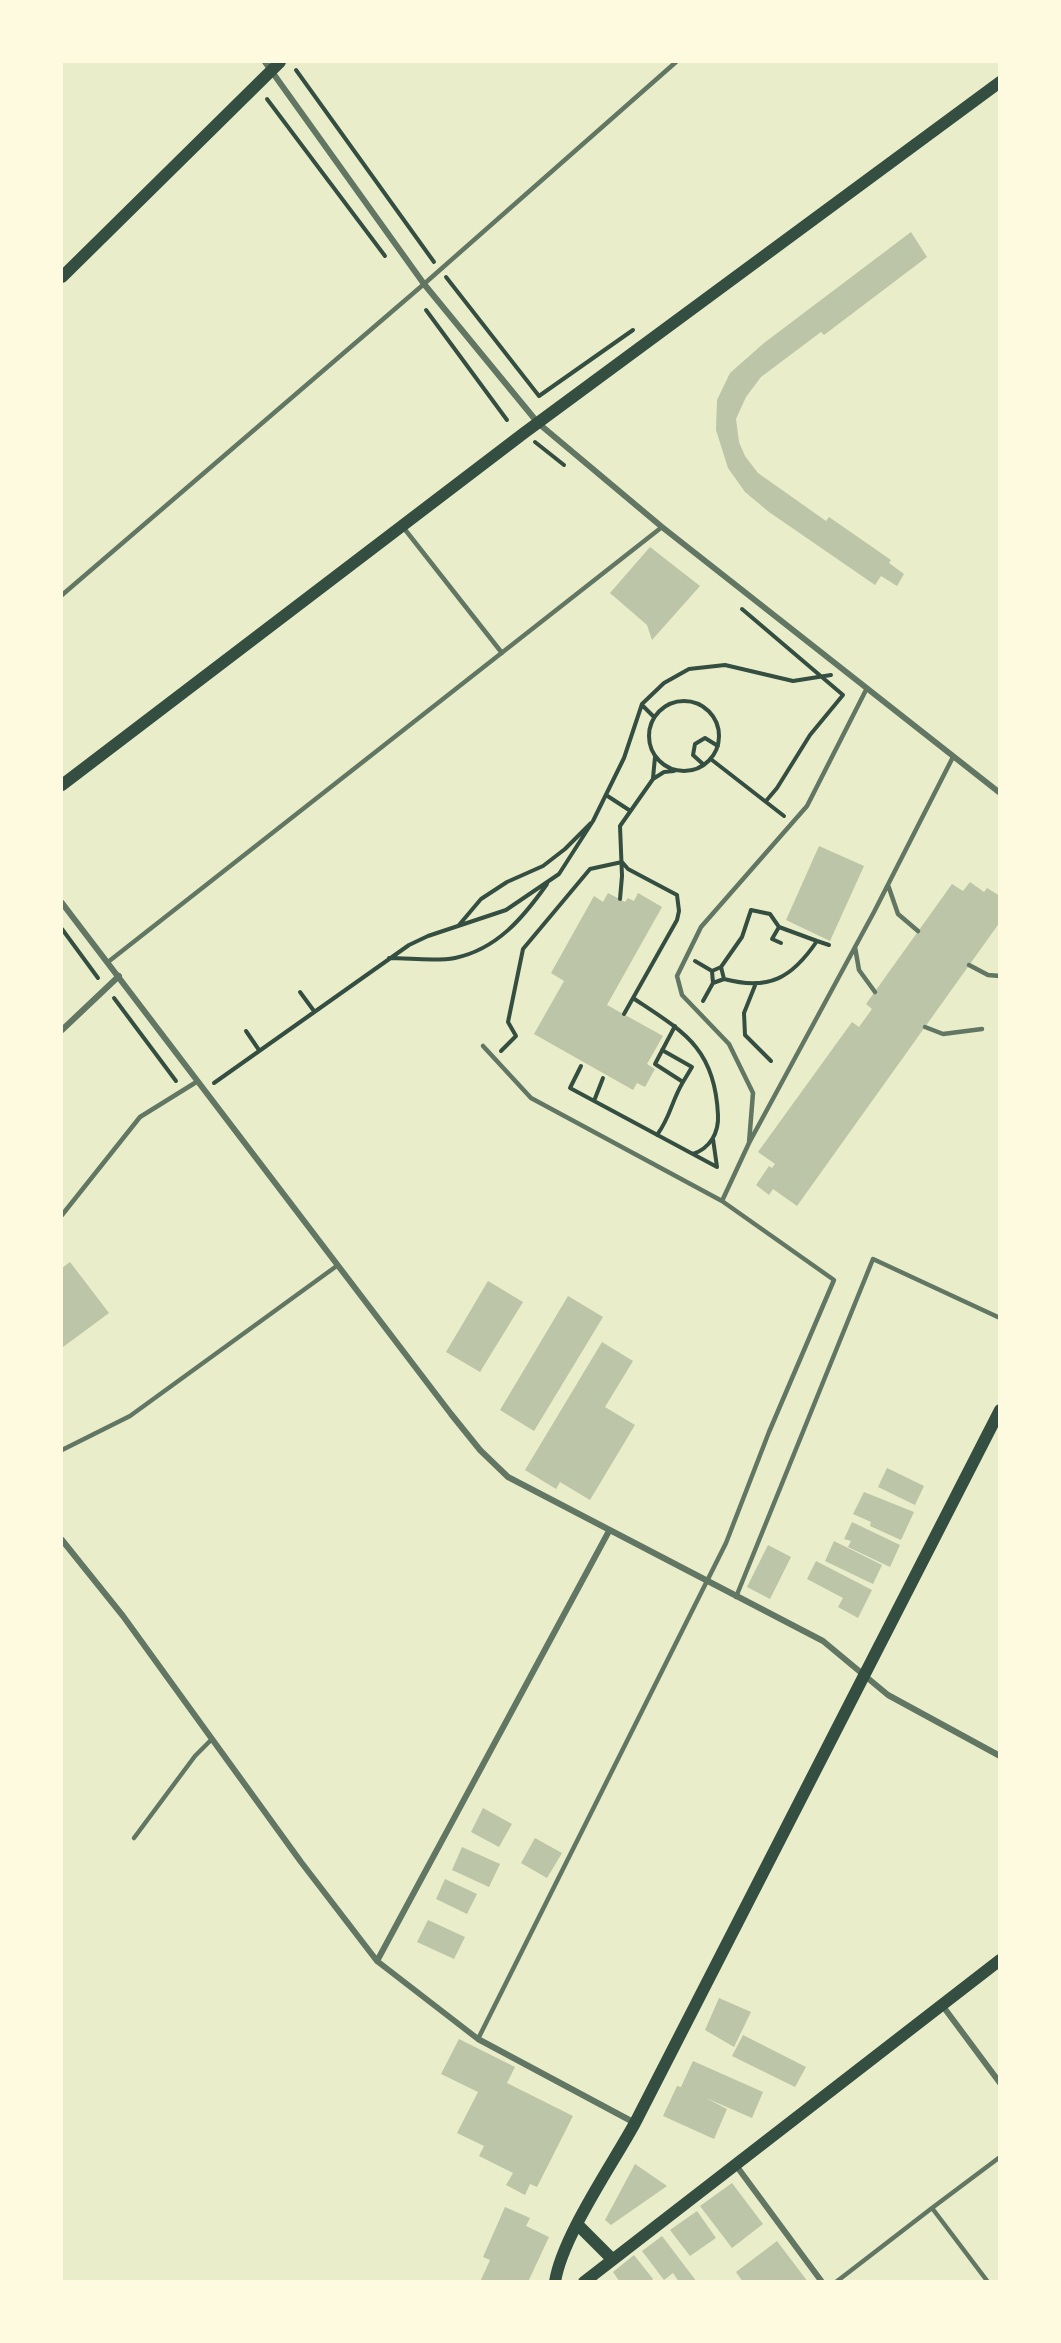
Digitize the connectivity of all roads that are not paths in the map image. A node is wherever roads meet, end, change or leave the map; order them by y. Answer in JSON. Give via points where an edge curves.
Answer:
{"nodes":[{"id":1,"x":676,"y":62,"type":"edge"},
{"id":2,"x":272,"y":64,"type":"edge"},
{"id":3,"x":999,"y":82,"type":"edge"},
{"id":4,"x":62,"y":277,"type":"edge"},
{"id":5,"x":424,"y":284,"type":"junction"},
{"id":6,"x":538,"y":423,"type":"junction"},
{"id":7,"x":402,"y":526,"type":"junction"},
{"id":8,"x":662,"y":527,"type":"junction"},
{"id":9,"x":62,"y":595,"type":"edge"},
{"id":10,"x":502,"y":652,"type":"junction"},
{"id":11,"x":867,"y":688,"type":"junction"},
{"id":12,"x":952,"y":757,"type":"junction"},
{"id":13,"x":999,"y":782,"type":"edge"},
{"id":14,"x":62,"y":785,"type":"edge"},
{"id":15,"x":997,"y":791,"type":"edge"},
{"id":16,"x":888,"y":885,"type":"junction"},
{"id":17,"x":62,"y":903,"type":"edge"},
{"id":18,"x":918,"y":931,"type":"dead end"},
{"id":19,"x":855,"y":947,"type":"junction"},
{"id":20,"x":108,"y":962,"type":"junction"},
{"id":21,"x":969,"y":965,"type":"dead end"},
{"id":22,"x":118,"y":976,"type":"junction"},
{"id":23,"x":999,"y":976,"type":"edge"},
{"id":24,"x":874,"y":992,"type":"dead end"},
{"id":25,"x":925,"y":1027,"type":"dead end"},
{"id":26,"x":982,"y":1029,"type":"dead end"},
{"id":27,"x":62,"y":1030,"type":"edge"},
{"id":28,"x":483,"y":1046,"type":"dead end"},
{"id":29,"x":198,"y":1081,"type":"junction"},
{"id":30,"x":749,"y":1143,"type":"junction"},
{"id":31,"x":722,"y":1201,"type":"junction"},
{"id":32,"x":62,"y":1215,"type":"edge"},
{"id":33,"x":338,"y":1265,"type":"junction"},
{"id":34,"x":999,"y":1318,"type":"edge"},
{"id":35,"x":999,"y":1410,"type":"edge"},
{"id":36,"x":62,"y":1450,"type":"edge"},
{"id":37,"x":609,"y":1531,"type":"junction"},
{"id":38,"x":62,"y":1540,"type":"edge"},
{"id":39,"x":707,"y":1582,"type":"junction"},
{"id":40,"x":736,"y":1597,"type":"junction"},
{"id":41,"x":863,"y":1676,"type":"junction"},
{"id":42,"x":212,"y":1739,"type":"junction"},
{"id":43,"x":999,"y":1756,"type":"edge"},
{"id":44,"x":134,"y":1838,"type":"dead end"},
{"id":45,"x":377,"y":1960,"type":"junction"},
{"id":46,"x":999,"y":1960,"type":"edge"},
{"id":47,"x":942,"y":2004,"type":"junction"},
{"id":48,"x":478,"y":2039,"type":"junction"},
{"id":49,"x":999,"y":2083,"type":"edge"},
{"id":50,"x":635,"y":2123,"type":"junction"},
{"id":51,"x":999,"y":2157,"type":"edge"},
{"id":52,"x":735,"y":2164,"type":"junction"},
{"id":53,"x":932,"y":2208,"type":"junction"},
{"id":54,"x":578,"y":2225,"type":"junction"},
{"id":55,"x":612,"y":2259,"type":"junction"},
{"id":56,"x":555,"y":2282,"type":"edge"},
{"id":57,"x":584,"y":2282,"type":"edge"},
{"id":58,"x":822,"y":2282,"type":"edge"},
{"id":59,"x":836,"y":2282,"type":"edge"},
{"id":60,"x":988,"y":2282,"type":"edge"}],
"edges":[{"from":1,"to":5,"type":"lane"},
{"from":2,"to":4,"type":"main road"},
{"from":2,"to":5,"type":"street"},
{"from":3,"to":6,"type":"main road"},
{"from":5,"to":6,"type":"street"},
{"from":5,"to":9,"type":"lane"},
{"from":6,"to":7,"type":"main road"},
{"from":6,"to":8,"type":"street"},
{"from":7,"to":10,"type":"lane"},
{"from":7,"to":14,"type":"main road"},
{"from":8,"to":10,"type":"lane"},
{"from":8,"to":11,"type":"street"},
{"from":10,"to":20,"type":"lane"},
{"from":11,"to":12,"type":"street"},
{"from":11,"to":30,"type":"lane","via":[[807,806],[701,927],[677,976],[682,995],[729,1044],[753,1093]]},
{"from":12,"to":15,"type":"street"},
{"from":12,"to":16,"type":"lane"},
{"from":13,"to":15,"type":"lane"},
{"from":16,"to":18,"type":"lane","via":[[898,914]]},
{"from":16,"to":19,"type":"lane"},
{"from":17,"to":20,"type":"street"},
{"from":19,"to":24,"type":"lane","via":[[859,970]]},
{"from":19,"to":30,"type":"lane"},
{"from":20,"to":22,"type":"street"},
{"from":21,"to":23,"type":"lane"},
{"from":22,"to":27,"type":"street"},
{"from":22,"to":29,"type":"street"},
{"from":25,"to":26,"type":"lane","via":[[944,1034]]},
{"from":28,"to":31,"type":"lane","via":[[531,1098]]},
{"from":29,"to":32,"type":"lane","via":[[140,1117]]},
{"from":29,"to":33,"type":"street"},
{"from":30,"to":31,"type":"lane"},
{"from":31,"to":39,"type":"lane","via":[[834,1280]]},
{"from":33,"to":36,"type":"lane","via":[[130,1416]]},
{"from":33,"to":37,"type":"street","via":[[480,1450],[508,1477]]},
{"from":34,"to":40,"type":"lane","via":[[873,1259]]},
{"from":35,"to":41,"type":"main road"},
{"from":37,"to":39,"type":"street"},
{"from":37,"to":45,"type":"street"},
{"from":38,"to":42,"type":"street"},
{"from":39,"to":40,"type":"street"},
{"from":39,"to":48,"type":"lane"},
{"from":40,"to":41,"type":"street","via":[[823,1641]]},
{"from":41,"to":43,"type":"street","via":[[888,1695]]},
{"from":41,"to":50,"type":"main road"},
{"from":42,"to":44,"type":"lane"},
{"from":42,"to":45,"type":"street"},
{"from":45,"to":48,"type":"street"},
{"from":46,"to":47,"type":"main road"},
{"from":47,"to":49,"type":"street"},
{"from":47,"to":52,"type":"main road"},
{"from":48,"to":50,"type":"street"},
{"from":50,"to":54,"type":"main road"},
{"from":51,"to":53,"type":"lane"},
{"from":52,"to":55,"type":"main road"},
{"from":52,"to":58,"type":"street"},
{"from":53,"to":59,"type":"lane"},
{"from":53,"to":60,"type":"lane"},
{"from":54,"to":55,"type":"main road"},
{"from":54,"to":56,"type":"main road","via":[[557,2267]]},
{"from":55,"to":57,"type":"main road"}]}
